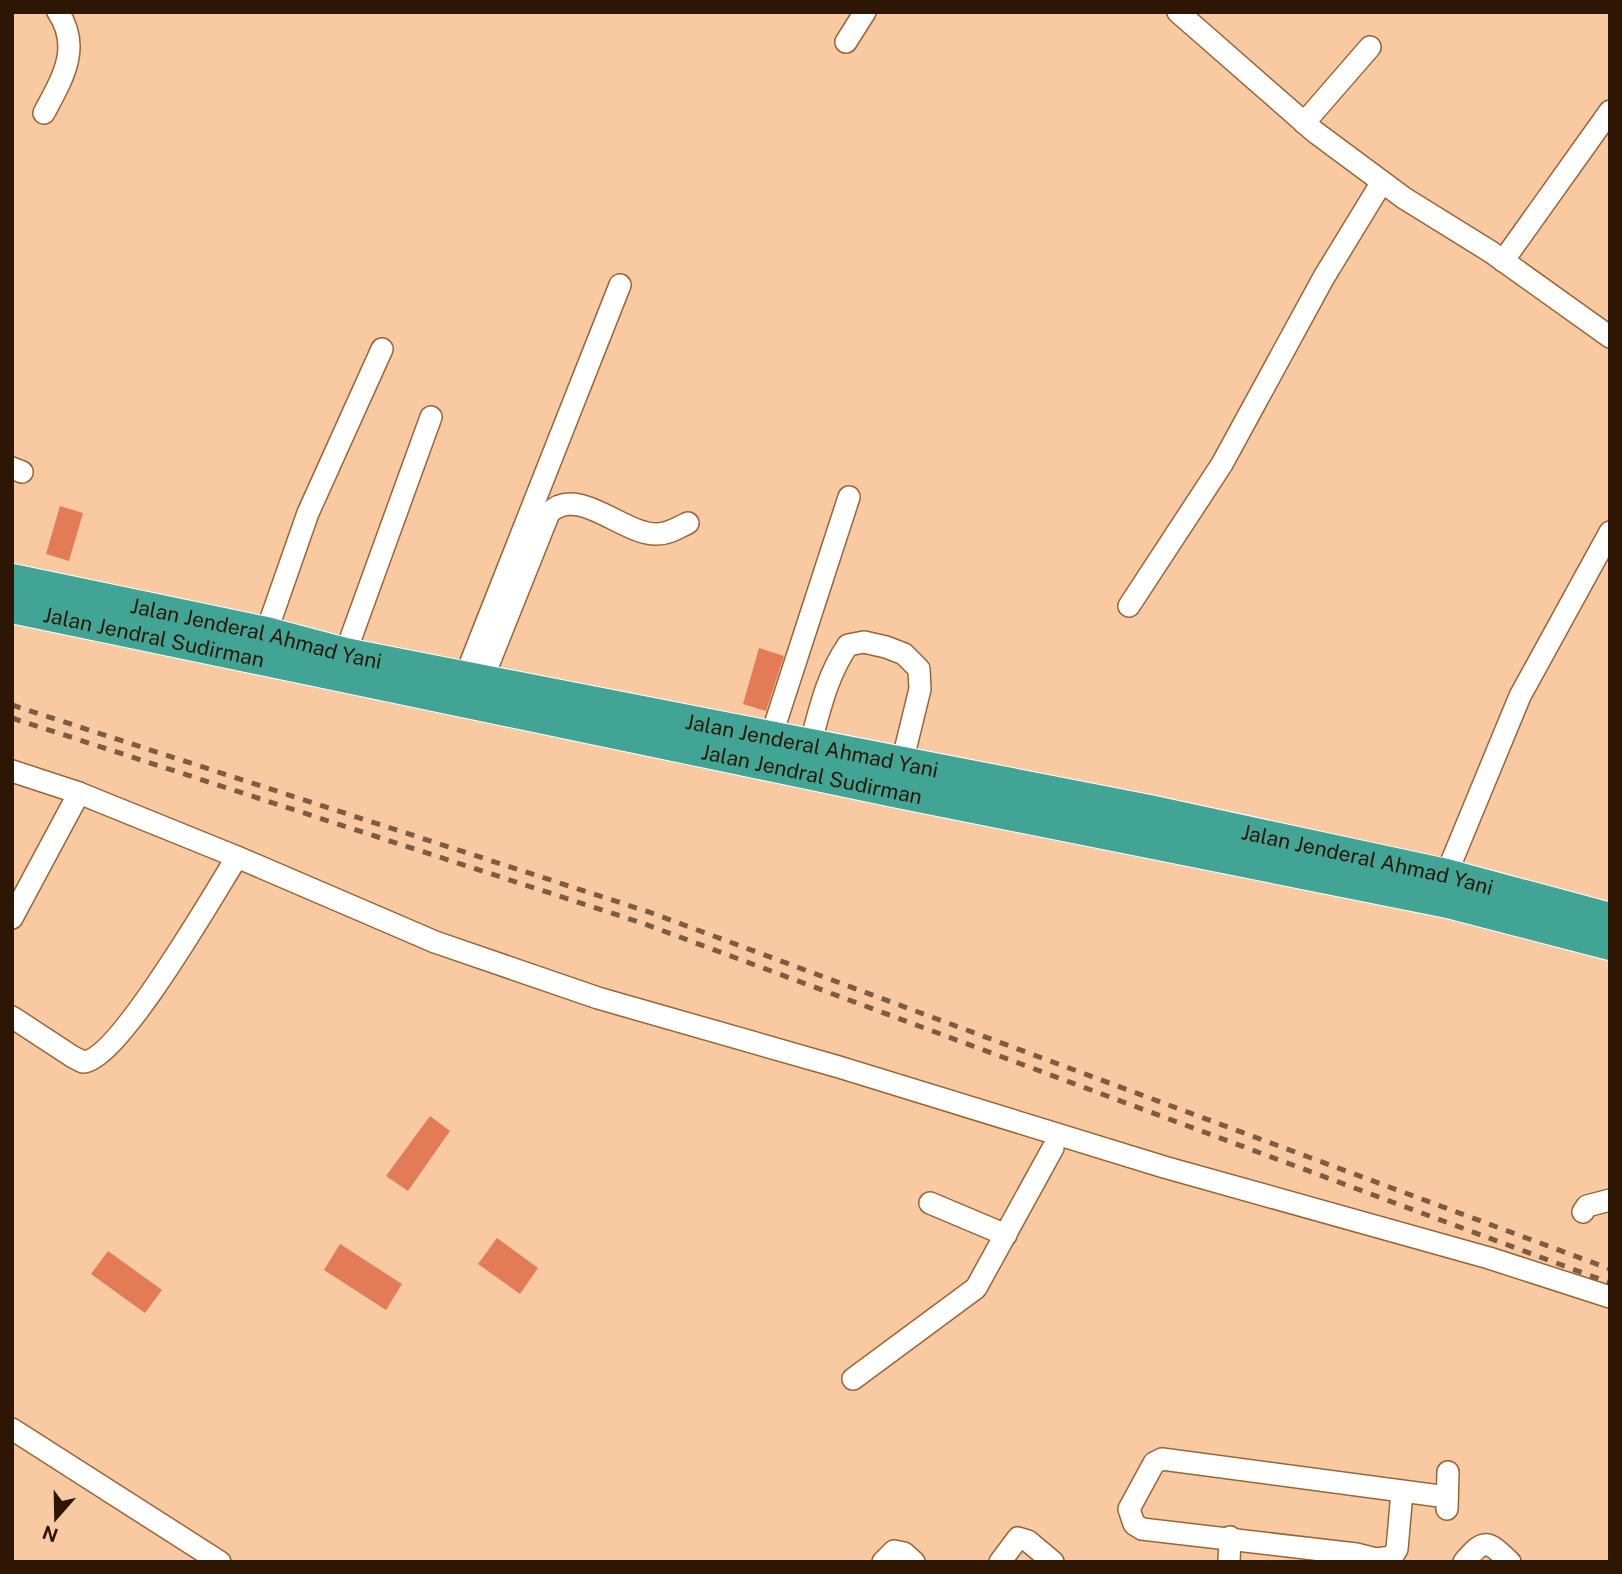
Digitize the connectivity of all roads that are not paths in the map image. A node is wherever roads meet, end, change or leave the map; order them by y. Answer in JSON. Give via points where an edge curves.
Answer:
{"nodes":[{"id":1,"x":58,"y":12,"type":"edge"},
{"id":2,"x":865,"y":12,"type":"edge"},
{"id":3,"x":1178,"y":12,"type":"edge"},
{"id":4,"x":846,"y":42,"type":"dead end"},
{"id":5,"x":1370,"y":47,"type":"dead end"},
{"id":6,"x":1610,"y":111,"type":"edge"},
{"id":7,"x":44,"y":113,"type":"dead end"},
{"id":8,"x":1304,"y":123,"type":"junction"},
{"id":9,"x":1382,"y":182,"type":"junction"},
{"id":10,"x":1503,"y":261,"type":"junction"},
{"id":11,"x":620,"y":285,"type":"dead end"},
{"id":12,"x":1610,"y":337,"type":"edge"},
{"id":13,"x":382,"y":349,"type":"dead end"},
{"id":14,"x":431,"y":417,"type":"dead end"},
{"id":15,"x":849,"y":497,"type":"dead end"},
{"id":16,"x":688,"y":523,"type":"dead end"},
{"id":17,"x":1610,"y":532,"type":"edge"},
{"id":18,"x":12,"y":580,"type":"edge"},
{"id":19,"x":1129,"y":606,"type":"dead end"},
{"id":20,"x":12,"y":607,"type":"edge"},
{"id":21,"x":266,"y":633,"type":"junction"},
{"id":22,"x":345,"y":654,"type":"junction"},
{"id":23,"x":475,"y":679,"type":"junction"},
{"id":24,"x":771,"y":737,"type":"junction"},
{"id":25,"x":807,"y":758,"type":"junction"},
{"id":26,"x":12,"y":771,"type":"edge"},
{"id":27,"x":899,"y":777,"type":"junction"},
{"id":28,"x":79,"y":793,"type":"junction"},
{"id":29,"x":237,"y":857,"type":"junction"},
{"id":30,"x":1446,"y":875,"type":"junction"},
{"id":31,"x":12,"y":918,"type":"edge"},
{"id":32,"x":1610,"y":919,"type":"edge"},
{"id":33,"x":1610,"y":944,"type":"edge"},
{"id":34,"x":12,"y":1017,"type":"edge"},
{"id":35,"x":1000,"y":1116,"type":"junction"},
{"id":36,"x":1097,"y":1147,"type":"junction"},
{"id":37,"x":1053,"y":1148,"type":"junction"},
{"id":38,"x":1610,"y":1200,"type":"edge"},
{"id":39,"x":930,"y":1203,"type":"dead end"},
{"id":40,"x":1583,"y":1212,"type":"dead end"},
{"id":41,"x":1006,"y":1235,"type":"junction"},
{"id":42,"x":1610,"y":1297,"type":"edge"},
{"id":43,"x":853,"y":1379,"type":"dead end"},
{"id":44,"x":12,"y":1429,"type":"edge"},
{"id":45,"x":1448,"y":1472,"type":"dead end"},
{"id":46,"x":1402,"y":1492,"type":"junction"},
{"id":47,"x":1230,"y":1537,"type":"junction"},
{"id":48,"x":220,"y":1562,"type":"edge"},
{"id":49,"x":883,"y":1562,"type":"edge"},
{"id":50,"x":914,"y":1562,"type":"edge"},
{"id":51,"x":1000,"y":1562,"type":"edge"},
{"id":52,"x":1053,"y":1562,"type":"edge"},
{"id":53,"x":1228,"y":1562,"type":"edge"},
{"id":54,"x":1464,"y":1562,"type":"edge"},
{"id":55,"x":1510,"y":1562,"type":"edge"}],
"edges":[{"from":1,"to":7,"type":"street","via":[[71,41],[68,67]]},
{"from":2,"to":4,"type":"street"},
{"from":3,"to":8,"type":"street"},
{"from":5,"to":8,"type":"street"},
{"from":6,"to":10,"type":"street"},
{"from":8,"to":9,"type":"street"},
{"from":9,"to":10,"type":"street"},
{"from":9,"to":19,"type":"street","via":[[1324,277],[1222,464]]},
{"from":10,"to":12,"type":"street"},
{"from":11,"to":23,"type":"street"},
{"from":13,"to":21,"type":"street","via":[[308,513]]},
{"from":14,"to":22,"type":"street"},
{"from":15,"to":24,"type":"street"},
{"from":16,"to":23,"type":"street","via":[[654,535],[569,503],[558,504],[549,513],[489,663]]},
{"from":17,"to":30,"type":"street","via":[[1520,696]]},
{"from":18,"to":21,"type":"highway","name":"Jalan Jenderal Ahmad Yani"},
{"from":20,"to":25,"type":"highway","name":"Jalan Jendral Sudirman"},
{"from":21,"to":22,"type":"highway","name":"Jalan Jenderal Ahmad Yani"},
{"from":22,"to":23,"type":"highway","name":"Jalan Jenderal Ahmad Yani"},
{"from":23,"to":24,"type":"highway","name":"Jalan Jenderal Ahmad Yani"},
{"from":24,"to":25,"type":"highway","name":"Jalan Jenderal Ahmad Yani"},
{"from":25,"to":27,"type":"highway","name":"Jalan Jendral Sudirman"},
{"from":25,"to":27,"type":"street","via":[[837,661],[848,645],[864,642],[904,654],[919,669],[920,689]]},
{"from":26,"to":28,"type":"street"},
{"from":27,"to":30,"type":"highway","name":"Jalan Jenderal Ahmad Yani"},
{"from":27,"to":33,"type":"highway","name":"Jalan Jendral Sudirman","via":[[1448,902]]},
{"from":28,"to":29,"type":"street"},
{"from":28,"to":31,"type":"street"},
{"from":29,"to":34,"type":"street","via":[[154,991],[92,1062],[73,1057]]},
{"from":29,"to":35,"type":"street","via":[[460,951],[611,1001]]},
{"from":30,"to":32,"type":"highway","name":"Jalan Jenderal Ahmad Yani"},
{"from":35,"to":36,"type":"street"},
{"from":35,"to":37,"type":"street"},
{"from":36,"to":37,"type":"street"},
{"from":36,"to":42,"type":"street"},
{"from":37,"to":41,"type":"street"},
{"from":38,"to":40,"type":"street","via":[[1587,1206]]},
{"from":39,"to":41,"type":"street"},
{"from":41,"to":43,"type":"street","via":[[972,1293]]},
{"from":44,"to":48,"type":"street"},
{"from":45,"to":46,"type":"street","via":[[1447,1503]]},
{"from":46,"to":47,"type":"street","via":[[1392,1558]]},
{"from":46,"to":47,"type":"street","via":[[1163,1459],[1154,1463],[1129,1509],[1134,1524],[1142,1529]]},
{"from":47,"to":53,"type":"street"},
{"from":49,"to":50,"type":"street","via":[[894,1551]]},
{"from":51,"to":52,"type":"street","via":[[1018,1538]]},
{"from":54,"to":55,"type":"street","via":[[1478,1545],[1486,1544]]}]}
